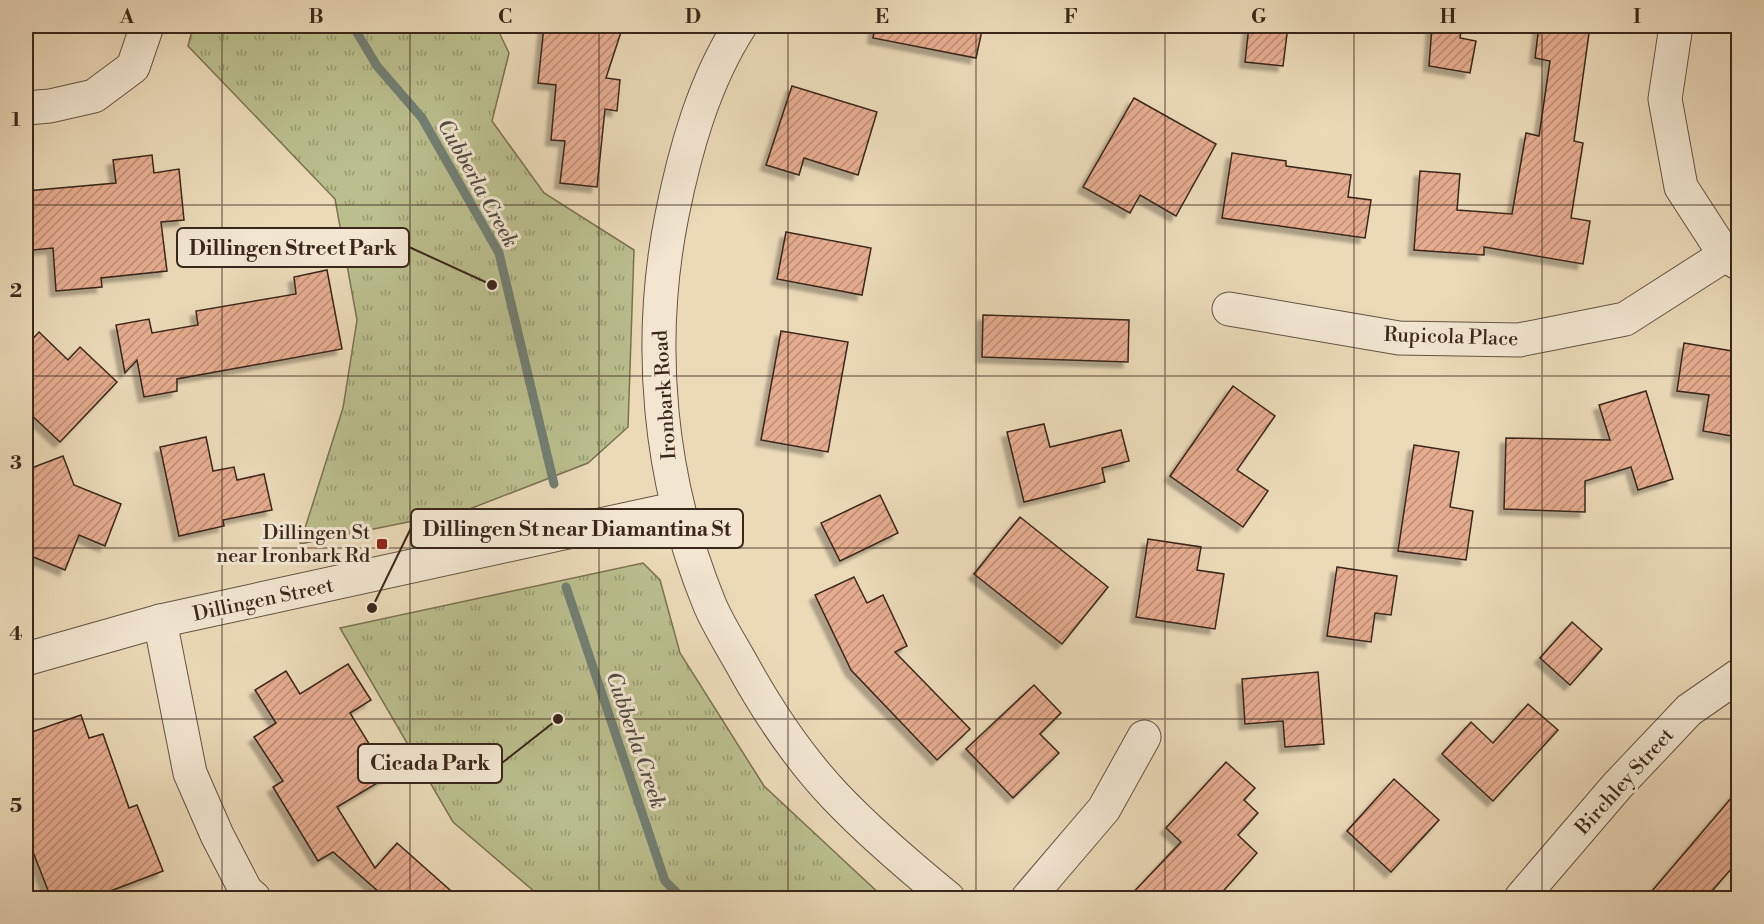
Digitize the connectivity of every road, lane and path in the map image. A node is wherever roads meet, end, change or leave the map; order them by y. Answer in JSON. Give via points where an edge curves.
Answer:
{"nodes":[{"id":1,"x":147,"y":26,"type":"edge"},
{"id":2,"x":740,"y":26,"type":"edge"},
{"id":3,"x":1676,"y":26,"type":"edge"},
{"id":4,"x":26,"y":108,"type":"edge"},
{"id":5,"x":1732,"y":259,"type":"edge"},
{"id":6,"x":1229,"y":309,"type":"dead end"},
{"id":7,"x":678,"y":508,"type":"junction"},
{"id":8,"x":160,"y":621,"type":"junction"},
{"id":9,"x":26,"y":659,"type":"edge"},
{"id":10,"x":1738,"y":676,"type":"edge"},
{"id":11,"x":1144,"y":737,"type":"dead end"},
{"id":12,"x":244,"y":896,"type":"edge"},
{"id":13,"x":948,"y":898,"type":"edge"},
{"id":14,"x":1028,"y":898,"type":"edge"},
{"id":15,"x":1522,"y":898,"type":"edge"}],
"edges":[{"from":1,"to":4,"type":"street","via":[[134,67],[94,96]]},
{"from":2,"to":7,"type":"street","name":"Ironbark Road","via":[[703,101],[680,177],[666,245],[659,321],[660,388],[666,457]]},
{"from":3,"to":5,"type":"street","via":[[1665,99],[1681,187]]},
{"from":5,"to":6,"type":"street","name":"Rupicola Place","via":[[1625,319],[1519,340],[1399,338]]},
{"from":7,"to":8,"type":"street","name":"Dillingen Street"},
{"from":7,"to":13,"type":"street","name":"Ironbark Road","via":[[709,604],[771,716],[834,796],[902,861]]},
{"from":8,"to":9,"type":"street","name":"Dillingen Street"},
{"from":8,"to":12,"type":"street","via":[[190,773]]},
{"from":10,"to":15,"type":"street","name":"Birchley Street","via":[[1689,710],[1617,786]]},
{"from":11,"to":14,"type":"street","via":[[1104,809]]}]}
